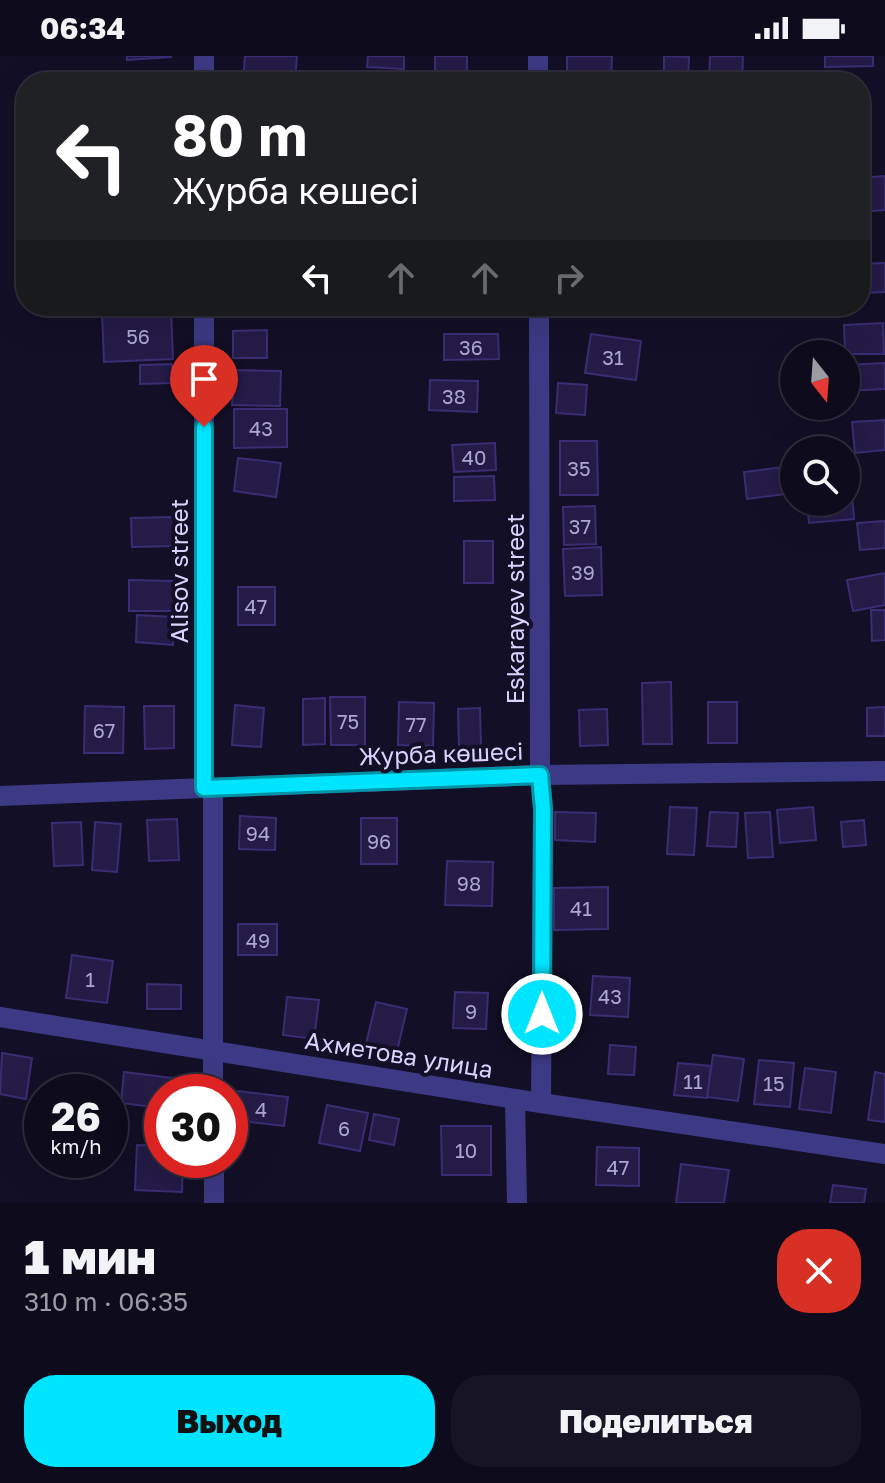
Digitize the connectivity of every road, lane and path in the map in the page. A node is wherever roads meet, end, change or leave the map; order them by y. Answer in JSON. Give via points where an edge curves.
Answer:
{"nodes":[{"id":1,"x":204,"y":316,"type":"edge"},
{"id":2,"x":539,"y":316,"type":"edge"},
{"id":3,"x":885,"y":771,"type":"edge"},
{"id":4,"x":540,"y":775,"type":"junction"},
{"id":5,"x":209,"y":788,"type":"junction"},
{"id":6,"x":0,"y":796,"type":"edge"},
{"id":7,"x":0,"y":1017,"type":"edge"},
{"id":8,"x":213,"y":1051,"type":"junction"},
{"id":9,"x":213,"y":1074,"type":"edge"},
{"id":10,"x":515,"y":1099,"type":"junction"},
{"id":11,"x":541,"y":1103,"type":"junction"},
{"id":12,"x":885,"y":1154,"type":"edge"},
{"id":13,"x":214,"y":1178,"type":"edge"},
{"id":14,"x":214,"y":1203,"type":"edge"},
{"id":15,"x":517,"y":1203,"type":"edge"}],
"edges":[{"from":1,"to":5,"type":"street","name":"Alisov street"},
{"from":2,"to":4,"type":"street","name":"Eskarayev street"},
{"from":3,"to":4,"type":"street","name":"Журба көшесі"},
{"from":4,"to":5,"type":"street","name":"Журба көшесі"},
{"from":4,"to":11,"type":"street","name":"Eskarayev street"},
{"from":5,"to":6,"type":"street","name":"Журба көшесі"},
{"from":5,"to":8,"type":"street","name":"Alisov street"},
{"from":7,"to":8,"type":"street","name":"Ахметова улица"},
{"from":8,"to":9,"type":"street","name":"Alisov street"},
{"from":8,"to":10,"type":"street","name":"Ахметова улица"},
{"from":10,"to":11,"type":"street","name":"Ахметова улица"},
{"from":10,"to":15,"type":"street"},
{"from":11,"to":12,"type":"street","name":"Ахметова улица"},
{"from":13,"to":14,"type":"street"}]}
